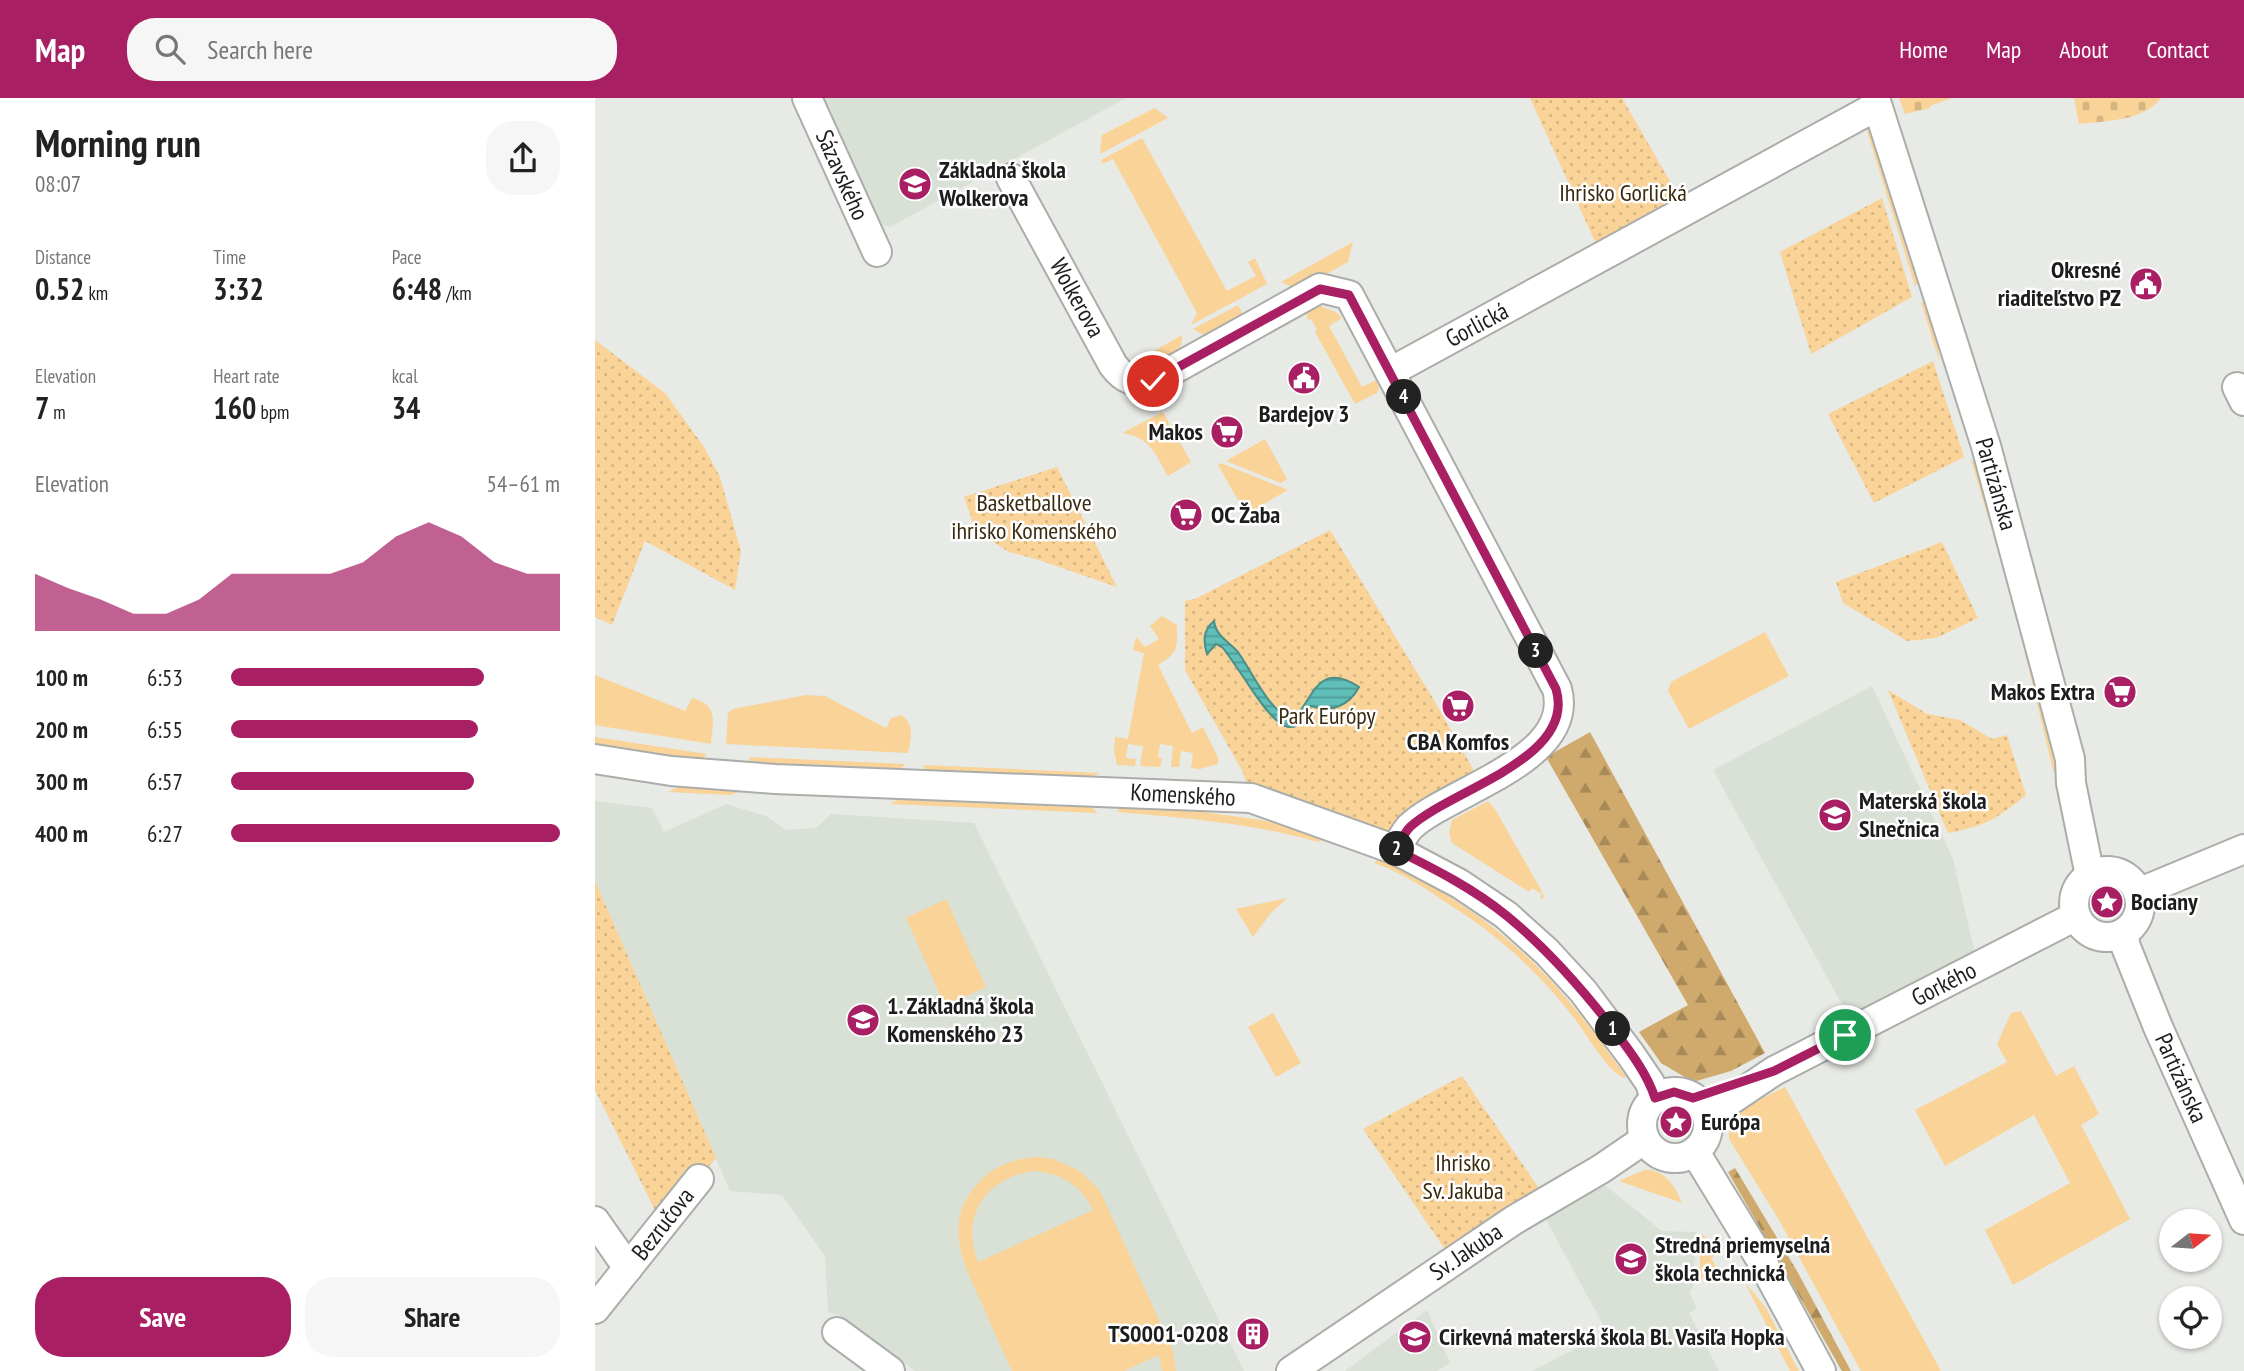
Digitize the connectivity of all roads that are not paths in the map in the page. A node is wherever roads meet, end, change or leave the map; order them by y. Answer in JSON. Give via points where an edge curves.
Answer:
{"nodes":[{"id":1,"x":807,"y":98,"type":"edge"},
{"id":2,"x":1876,"y":102,"type":"edge"},
{"id":3,"x":1011,"y":178,"type":"dead end"},
{"id":4,"x":877,"y":251,"type":"dead end"},
{"id":5,"x":1390,"y":372,"type":"junction"},
{"id":6,"x":595,"y":759,"type":"edge"},
{"id":7,"x":2244,"y":849,"type":"edge"},
{"id":8,"x":1396,"y":850,"type":"junction"},
{"id":9,"x":2090,"y":876,"type":"junction"},
{"id":10,"x":2138,"y":893,"type":"junction"},
{"id":11,"x":2076,"y":916,"type":"junction"},
{"id":12,"x":2123,"y":934,"type":"junction"},
{"id":13,"x":1774,"y":1071,"type":"junction"},
{"id":14,"x":1655,"y":1098,"type":"junction"},
{"id":15,"x":1693,"y":1098,"type":"junction"},
{"id":16,"x":1708,"y":1126,"type":"junction"},
{"id":17,"x":1645,"y":1139,"type":"junction"},
{"id":18,"x":1695,"y":1152,"type":"junction"},
{"id":19,"x":699,"y":1179,"type":"dead end"},
{"id":20,"x":2244,"y":1220,"type":"edge"},
{"id":21,"x":595,"y":1221,"type":"edge"},
{"id":22,"x":628,"y":1268,"type":"junction"},
{"id":23,"x":595,"y":1309,"type":"edge"},
{"id":24,"x":837,"y":1332,"type":"dead end"},
{"id":25,"x":890,"y":1371,"type":"edge"},
{"id":26,"x":1291,"y":1371,"type":"edge"},
{"id":27,"x":1821,"y":1371,"type":"edge"}],
"edges":[{"from":1,"to":4,"type":"street","name":"Sázavského"},
{"from":2,"to":5,"type":"street","name":"Gorlická"},
{"from":2,"to":9,"type":"street","name":"Partizánska","via":[[1996,481],[2070,759]]},
{"from":3,"to":5,"type":"street","name":"Wolkerova","via":[[1113,365],[1135,383],[1153,381],[1320,289],[1349,295]]},
{"from":5,"to":8,"type":"street","via":[[1560,702],[1548,736],[1519,763],[1432,810],[1407,829]]},
{"from":6,"to":8,"type":"street","name":"Komenského","via":[[671,771],[775,779],[1251,799]]},
{"from":7,"to":10,"type":"street"},
{"from":8,"to":14,"type":"street","name":"Komenského","via":[[1460,884],[1506,915],[1547,951],[1615,1032]]},
{"from":9,"to":10,"type":"street","via":[[2118,873]]},
{"from":9,"to":11,"type":"street","via":[[2076,894]]},
{"from":10,"to":12,"type":"street","via":[[2140,912]]},
{"from":11,"to":12,"type":"street","via":[[2082,926],[2101,937]]},
{"from":11,"to":13,"type":"street","name":"Gorkého"},
{"from":12,"to":20,"type":"street","name":"Partizánska","via":[[2158,1027]]},
{"from":13,"to":15,"type":"street","name":"Gorkého"},
{"from":13,"to":16,"type":"street","name":"Gorkého","via":[[1725,1104]]},
{"from":14,"to":15,"type":"street","via":[[1674,1092]]},
{"from":14,"to":17,"type":"street","via":[[1642,1121]]},
{"from":15,"to":16,"type":"street","via":[[1701,1105]]},
{"from":16,"to":18,"type":"street"},
{"from":17,"to":18,"type":"street","via":[[1650,1148],[1669,1158]]},
{"from":17,"to":26,"type":"street","name":"Sv. Jakuba","via":[[1514,1220]]},
{"from":18,"to":27,"type":"street"},
{"from":19,"to":22,"type":"street","name":"Bezručova"},
{"from":21,"to":22,"type":"street","name":"Bezručova"},
{"from":22,"to":23,"type":"street","name":"Bezručova"},
{"from":24,"to":25,"type":"street"}]}
